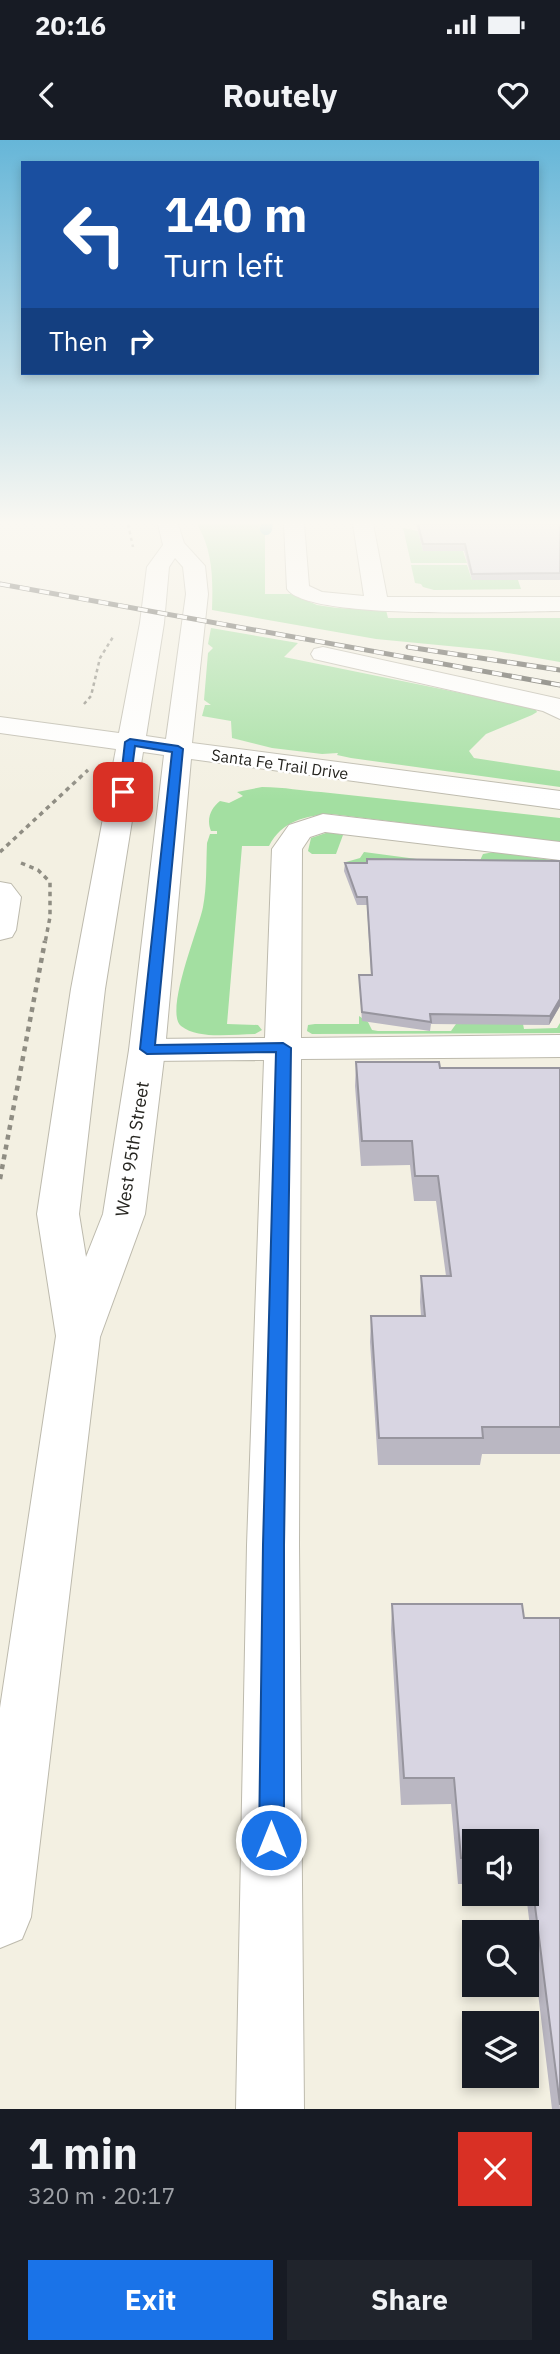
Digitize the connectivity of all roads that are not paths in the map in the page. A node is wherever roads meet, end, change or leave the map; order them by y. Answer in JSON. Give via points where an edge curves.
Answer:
{"nodes":[{"id":1,"x":153,"y":616,"type":"edge"},
{"id":2,"x":194,"y":616,"type":"edge"},
{"id":3,"x":323,"y":654,"type":"dead end"},
{"id":4,"x":560,"y":711,"type":"edge"},
{"id":5,"x":0,"y":725,"type":"edge"},
{"id":6,"x":130,"y":742,"type":"junction"},
{"id":7,"x":178,"y":749,"type":"junction"},
{"id":8,"x":560,"y":800,"type":"edge"},
{"id":9,"x":560,"y":851,"type":"edge"},
{"id":10,"x":0,"y":891,"type":"edge"},
{"id":11,"x":0,"y":930,"type":"edge"},
{"id":12,"x":560,"y":1046,"type":"edge"},
{"id":13,"x":283,"y":1048,"type":"junction"},
{"id":14,"x":147,"y":1049,"type":"junction"},
{"id":15,"x":78,"y":1337,"type":"junction"},
{"id":16,"x":0,"y":1917,"type":"edge"},
{"id":17,"x":270,"y":2109,"type":"edge"}],
"edges":[{"from":1,"to":6,"type":"main road","name":"West 95th Street"},
{"from":2,"to":7,"type":"main road","name":"West 95th Street"},
{"from":3,"to":4,"type":"main road","via":[[552,705]]},
{"from":5,"to":6,"type":"main road","name":"Santa Fe Trail Drive"},
{"from":6,"to":7,"type":"main road","name":"Santa Fe Trail Drive"},
{"from":6,"to":15,"type":"main road","name":"West 95th Street","via":[[88,989],[58,1214]]},
{"from":7,"to":8,"type":"main road","name":"Santa Fe Trail Drive"},
{"from":7,"to":14,"type":"main road","name":"West 95th Street"},
{"from":9,"to":13,"type":"main road","via":[[342,823],[299,831],[287,849]]},
{"from":10,"to":11,"type":"main road","via":[[5,897]]},
{"from":12,"to":13,"type":"main road"},
{"from":13,"to":14,"type":"main road"},
{"from":13,"to":17,"type":"main road","via":[[273,1545]]},
{"from":14,"to":15,"type":"main road","name":"West 95th Street","via":[[124,1214]]},
{"from":15,"to":16,"type":"main road","name":"West 95th Street"}]}
